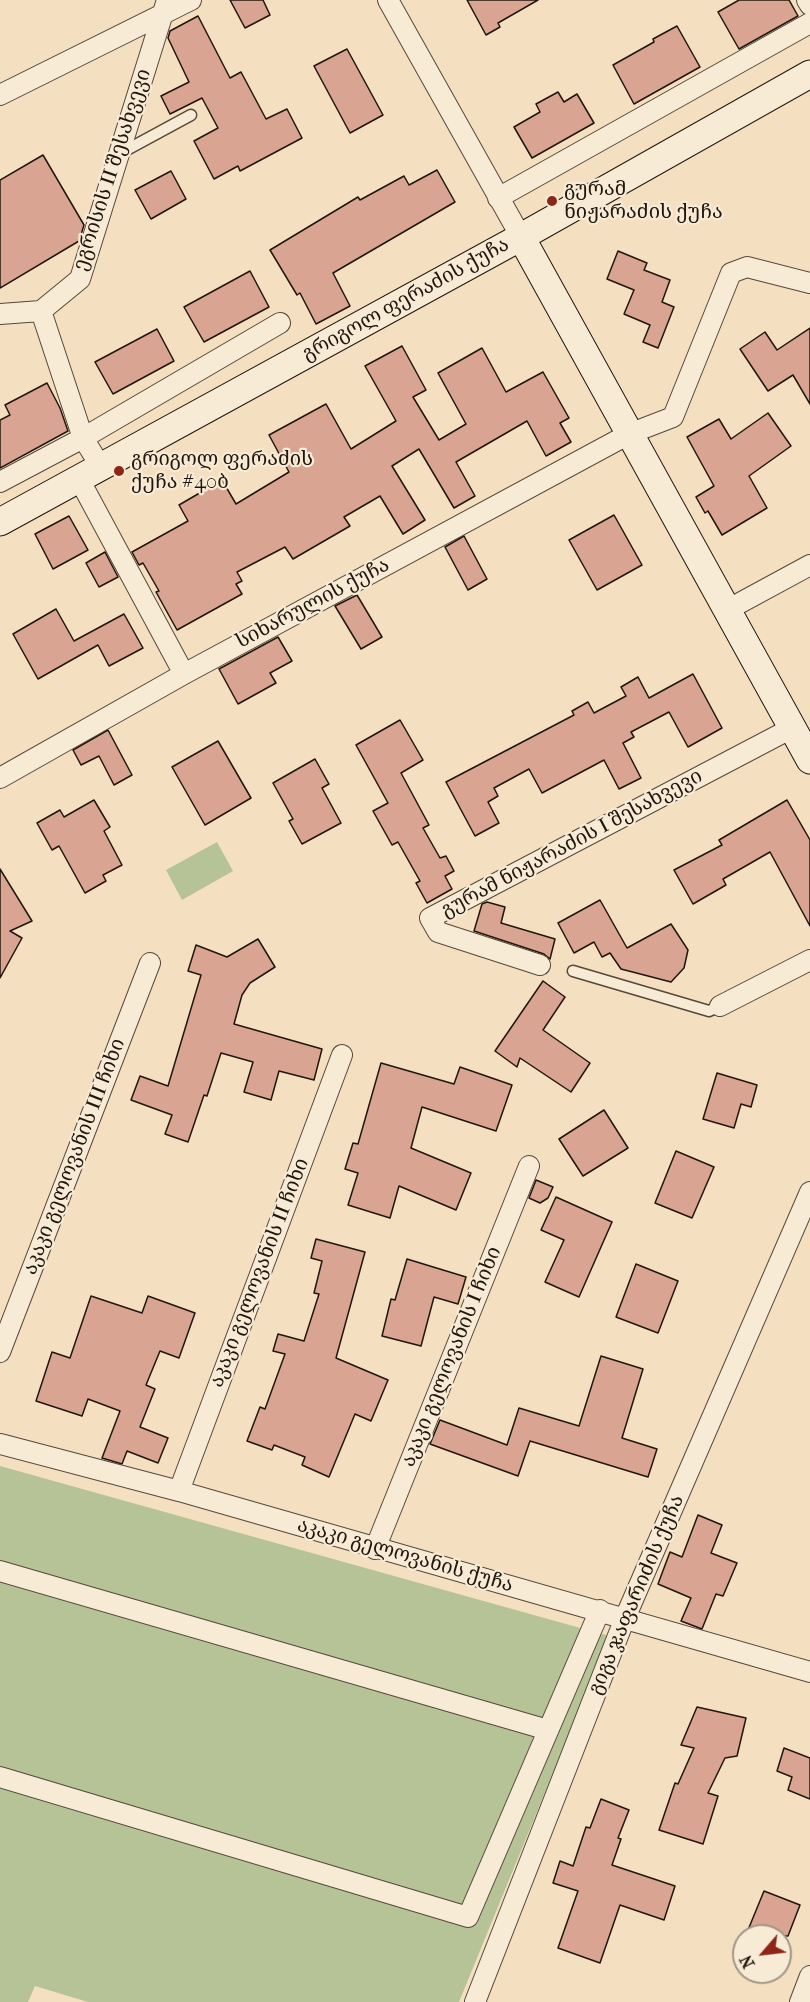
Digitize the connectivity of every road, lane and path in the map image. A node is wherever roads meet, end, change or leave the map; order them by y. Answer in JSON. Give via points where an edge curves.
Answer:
{"nodes":[{"id":1,"x":191,"y":0,"type":"edge"},
{"id":2,"x":388,"y":0,"type":"edge"},
{"id":3,"x":807,"y":0,"type":"edge"},
{"id":4,"x":810,"y":6,"type":"edge"},
{"id":5,"x":165,"y":7,"type":"edge"},
{"id":6,"x":810,"y":23,"type":"edge"},
{"id":7,"x":810,"y":74,"type":"edge"},
{"id":8,"x":0,"y":95,"type":"edge"},
{"id":9,"x":191,"y":115,"type":"dead end"},
{"id":10,"x":119,"y":154,"type":"junction"},
{"id":11,"x":498,"y":198,"type":"junction"},
{"id":12,"x":521,"y":237,"type":"junction"},
{"id":13,"x":810,"y":283,"type":"edge"},
{"id":14,"x":41,"y":310,"type":"junction"},
{"id":15,"x":0,"y":314,"type":"edge"},
{"id":16,"x":280,"y":323,"type":"dead end"},
{"id":17,"x":629,"y":434,"type":"junction"},
{"id":18,"x":83,"y":438,"type":"junction"},
{"id":19,"x":90,"y":473,"type":"junction"},
{"id":20,"x":0,"y":482,"type":"edge"},
{"id":21,"x":0,"y":522,"type":"edge"},
{"id":22,"x":810,"y":565,"type":"edge"},
{"id":23,"x":726,"y":610,"type":"junction"},
{"id":24,"x":184,"y":674,"type":"junction"},
{"id":25,"x":792,"y":728,"type":"junction"},
{"id":26,"x":810,"y":760,"type":"edge"},
{"id":27,"x":0,"y":778,"type":"edge"},
{"id":28,"x":810,"y":960,"type":"edge"},
{"id":29,"x":150,"y":963,"type":"dead end"},
{"id":30,"x":540,"y":965,"type":"dead end"},
{"id":31,"x":573,"y":971,"type":"dead end"},
{"id":32,"x":720,"y":1006,"type":"joint"},
{"id":33,"x":342,"y":1055,"type":"dead end"},
{"id":34,"x":528,"y":1166,"type":"dead end"},
{"id":35,"x":810,"y":1192,"type":"edge"},
{"id":36,"x":0,"y":1352,"type":"edge"},
{"id":37,"x":0,"y":1444,"type":"edge"},
{"id":38,"x":178,"y":1491,"type":"junction"},
{"id":39,"x":375,"y":1549,"type":"junction"},
{"id":40,"x":0,"y":1570,"type":"edge"},
{"id":41,"x":600,"y":1610,"type":"junction"},
{"id":42,"x":625,"y":1618,"type":"junction"},
{"id":43,"x":810,"y":1672,"type":"edge"},
{"id":44,"x":548,"y":1730,"type":"junction"},
{"id":45,"x":0,"y":1777,"type":"edge"},
{"id":46,"x":810,"y":1976,"type":"edge"},
{"id":47,"x":475,"y":2002,"type":"edge"},
{"id":48,"x":800,"y":2002,"type":"edge"}],
"edges":[{"from":1,"to":5,"type":"street"},
{"from":2,"to":11,"type":"street"},
{"from":3,"to":4,"type":"street"},
{"from":5,"to":8,"type":"street"},
{"from":5,"to":10,"type":"street","name":"ეგრისის II შესახვევი"},
{"from":6,"to":11,"type":"street"},
{"from":7,"to":12,"type":"street","name":"გრიგოლ ფერაძის ქუჩა"},
{"from":9,"to":10,"type":"lane"},
{"from":10,"to":14,"type":"street","name":"ეგრისის II შესახვევი","via":[[80,279]]},
{"from":11,"to":12,"type":"street"},
{"from":12,"to":17,"type":"street"},
{"from":12,"to":19,"type":"street","name":"გრიგოლ ფერაძის ქუჩა"},
{"from":13,"to":17,"type":"street","name":"სიხარულის ქუჩა","via":[[747,267],[731,273],[673,417]]},
{"from":14,"to":15,"type":"street"},
{"from":14,"to":18,"type":"street"},
{"from":16,"to":18,"type":"street"},
{"from":17,"to":23,"type":"street"},
{"from":17,"to":24,"type":"street","name":"სიხარულის ქუჩა"},
{"from":18,"to":19,"type":"street"},
{"from":18,"to":20,"type":"street"},
{"from":19,"to":21,"type":"street","name":"გრიგოლ ფერაძის ქუჩა"},
{"from":19,"to":24,"type":"street"},
{"from":22,"to":23,"type":"street"},
{"from":23,"to":25,"type":"street"},
{"from":24,"to":27,"type":"street","name":"სიხარულის ქუჩა"},
{"from":25,"to":26,"type":"street"},
{"from":25,"to":30,"type":"street","name":"გურამ ნიჟარაძის I შესახვევი","via":[[430,918],[438,932]]},
{"from":28,"to":32,"type":"street"},
{"from":29,"to":36,"type":"street","name":"აკაკი გელოვანის III ჩიხი"},
{"from":31,"to":32,"type":"lane","via":[[709,1011]]},
{"from":33,"to":38,"type":"street","name":"აკაკი გელოვანის II ჩიხი"},
{"from":34,"to":39,"type":"street","name":"აკაკი გელოვანის I ჩიხი"},
{"from":35,"to":42,"type":"street","name":"გიგა ჯაფარიძის ქუჩა"},
{"from":37,"to":38,"type":"street","name":"აკაკი გელოვანის ქუჩა"},
{"from":38,"to":39,"type":"street","name":"აკაკი გელოვანის ქუჩა"},
{"from":39,"to":41,"type":"street","name":"აკაკი გელოვანის ქუჩა"},
{"from":40,"to":44,"type":"street"},
{"from":41,"to":42,"type":"street","name":"აკაკი გელოვანის ქუჩა"},
{"from":41,"to":44,"type":"street"},
{"from":42,"to":43,"type":"street","name":"აკაკი გელოვანის ქუჩა"},
{"from":42,"to":47,"type":"street","name":"გიგა ჯაფარიძის ქუჩა"},
{"from":44,"to":45,"type":"street","via":[[468,1917]]},
{"from":46,"to":48,"type":"street"}]}
